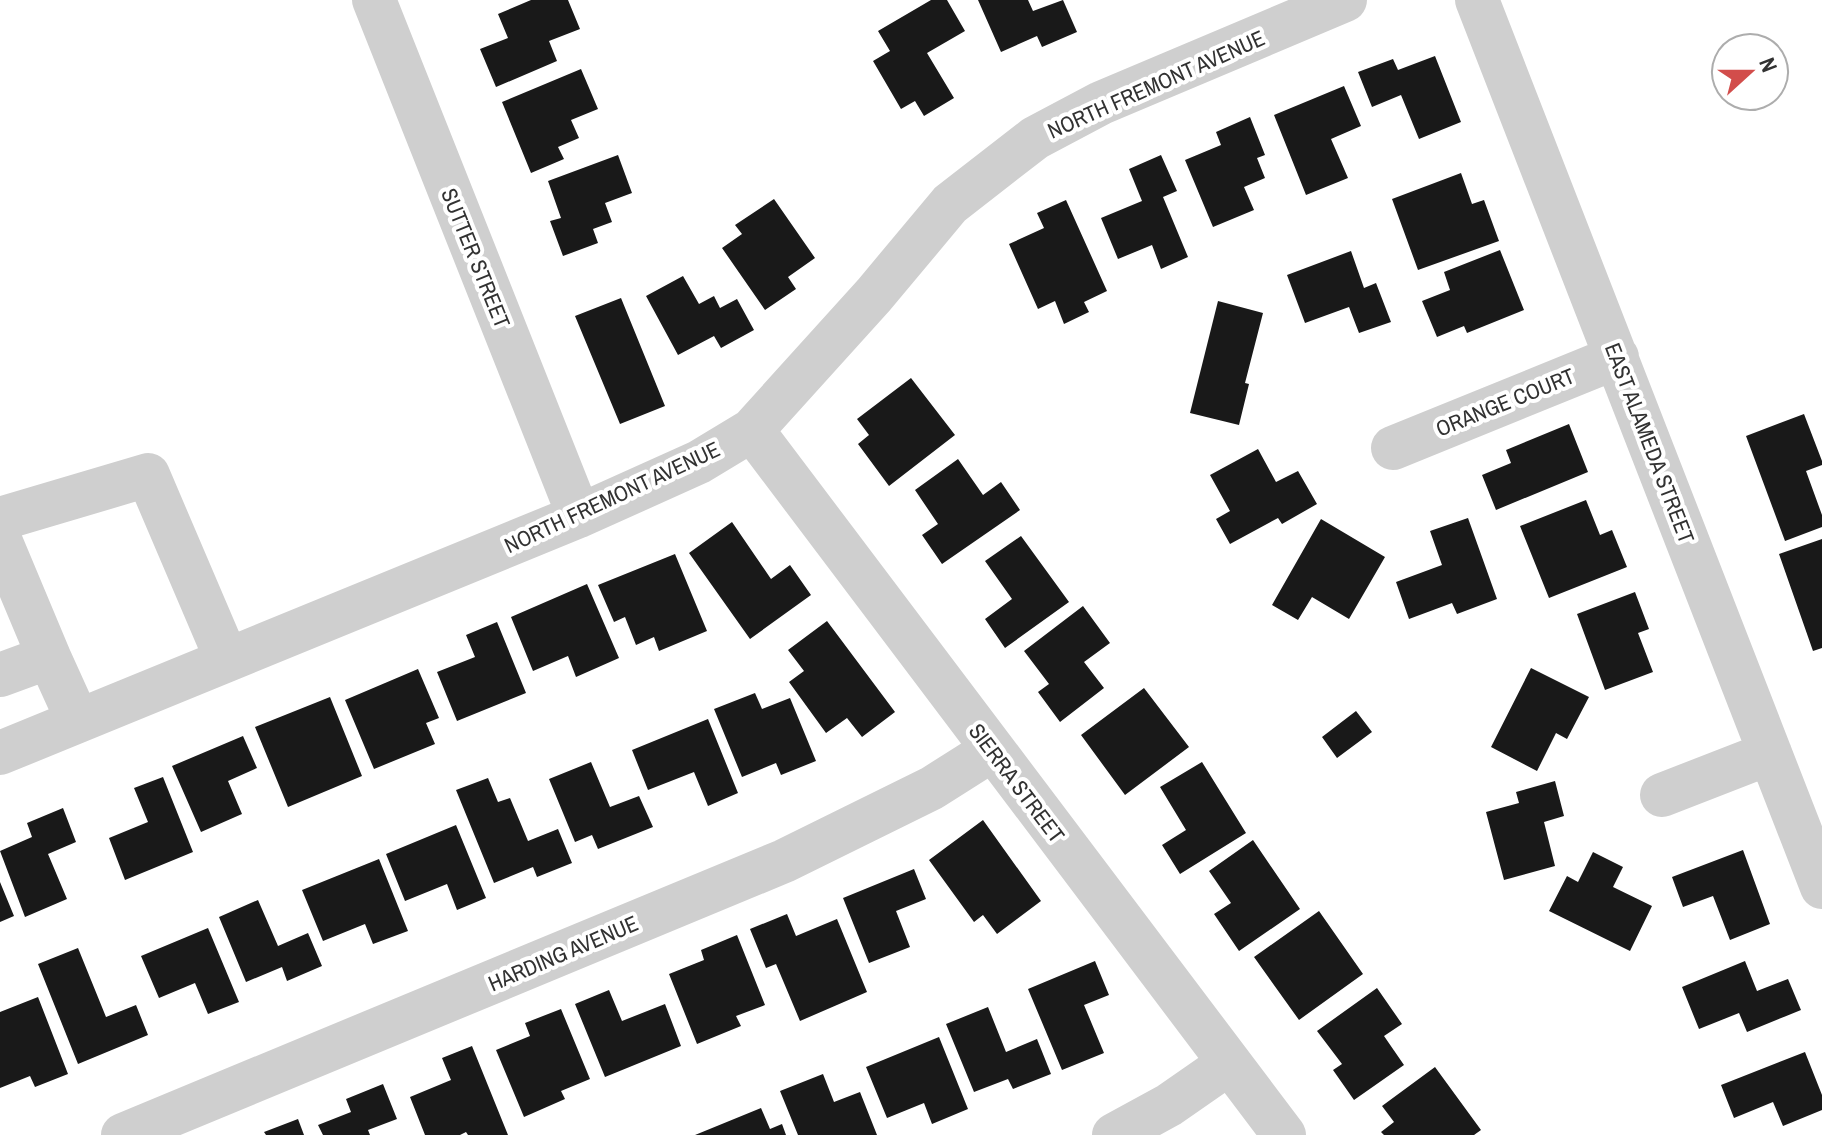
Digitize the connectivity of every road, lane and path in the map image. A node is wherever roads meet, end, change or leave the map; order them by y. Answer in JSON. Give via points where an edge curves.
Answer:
{"nodes":[{"id":1,"x":374,"y":0,"type":"edge"},
{"id":2,"x":1345,"y":0,"type":"edge"},
{"id":3,"x":1477,"y":0,"type":"edge"},
{"id":4,"x":1617,"y":357,"type":"junction"},
{"id":5,"x":752,"y":430,"type":"junction"},
{"id":6,"x":1393,"y":448,"type":"dead end"},
{"id":7,"x":579,"y":516,"type":"junction"},
{"id":8,"x":0,"y":519,"type":"edge"},
{"id":9,"x":0,"y":540,"type":"edge"},
{"id":10,"x":49,"y":657,"type":"junction"},
{"id":11,"x":227,"y":660,"type":"junction"},
{"id":12,"x":0,"y":675,"type":"edge"},
{"id":13,"x":78,"y":721,"type":"junction"},
{"id":14,"x":992,"y":750,"type":"junction"},
{"id":15,"x":0,"y":753,"type":"edge"},
{"id":16,"x":1770,"y":753,"type":"junction"},
{"id":17,"x":1662,"y":795,"type":"dead end"},
{"id":18,"x":1820,"y":874,"type":"edge"},
{"id":19,"x":1228,"y":1064,"type":"junction"},
{"id":20,"x":123,"y":1135,"type":"edge"},
{"id":21,"x":1114,"y":1135,"type":"edge"},
{"id":22,"x":1284,"y":1135,"type":"edge"}],
"edges":[{"from":1,"to":7,"type":"street","name":"SUTTER STREET"},
{"from":2,"to":5,"type":"street","name":"NORTH FREMONT AVENUE","via":[[1101,103],[1035,138],[950,204]]},
{"from":3,"to":4,"type":"street","name":"EAST ALAMEDA STREET"},
{"from":4,"to":6,"type":"street","name":"ORANGE COURT"},
{"from":4,"to":16,"type":"street","name":"EAST ALAMEDA STREET"},
{"from":5,"to":7,"type":"street","name":"NORTH FREMONT AVENUE","via":[[699,462]]},
{"from":5,"to":14,"type":"street","name":"SIERRA STREET"},
{"from":7,"to":11,"type":"street","name":"NORTH FREMONT AVENUE"},
{"from":8,"to":11,"type":"street","via":[[148,475]]},
{"from":9,"to":10,"type":"street"},
{"from":10,"to":12,"type":"street"},
{"from":10,"to":13,"type":"street"},
{"from":11,"to":13,"type":"street","name":"NORTH FREMONT AVENUE"},
{"from":13,"to":15,"type":"street","name":"NORTH FREMONT AVENUE"},
{"from":14,"to":19,"type":"street","name":"SIERRA STREET"},
{"from":14,"to":20,"type":"street","name":"HARDING AVENUE","via":[[932,788],[784,861]]},
{"from":16,"to":17,"type":"street"},
{"from":16,"to":18,"type":"street","name":"EAST ALAMEDA STREET"},
{"from":19,"to":21,"type":"street"},
{"from":19,"to":22,"type":"street","name":"SIERRA STREET"}]}
